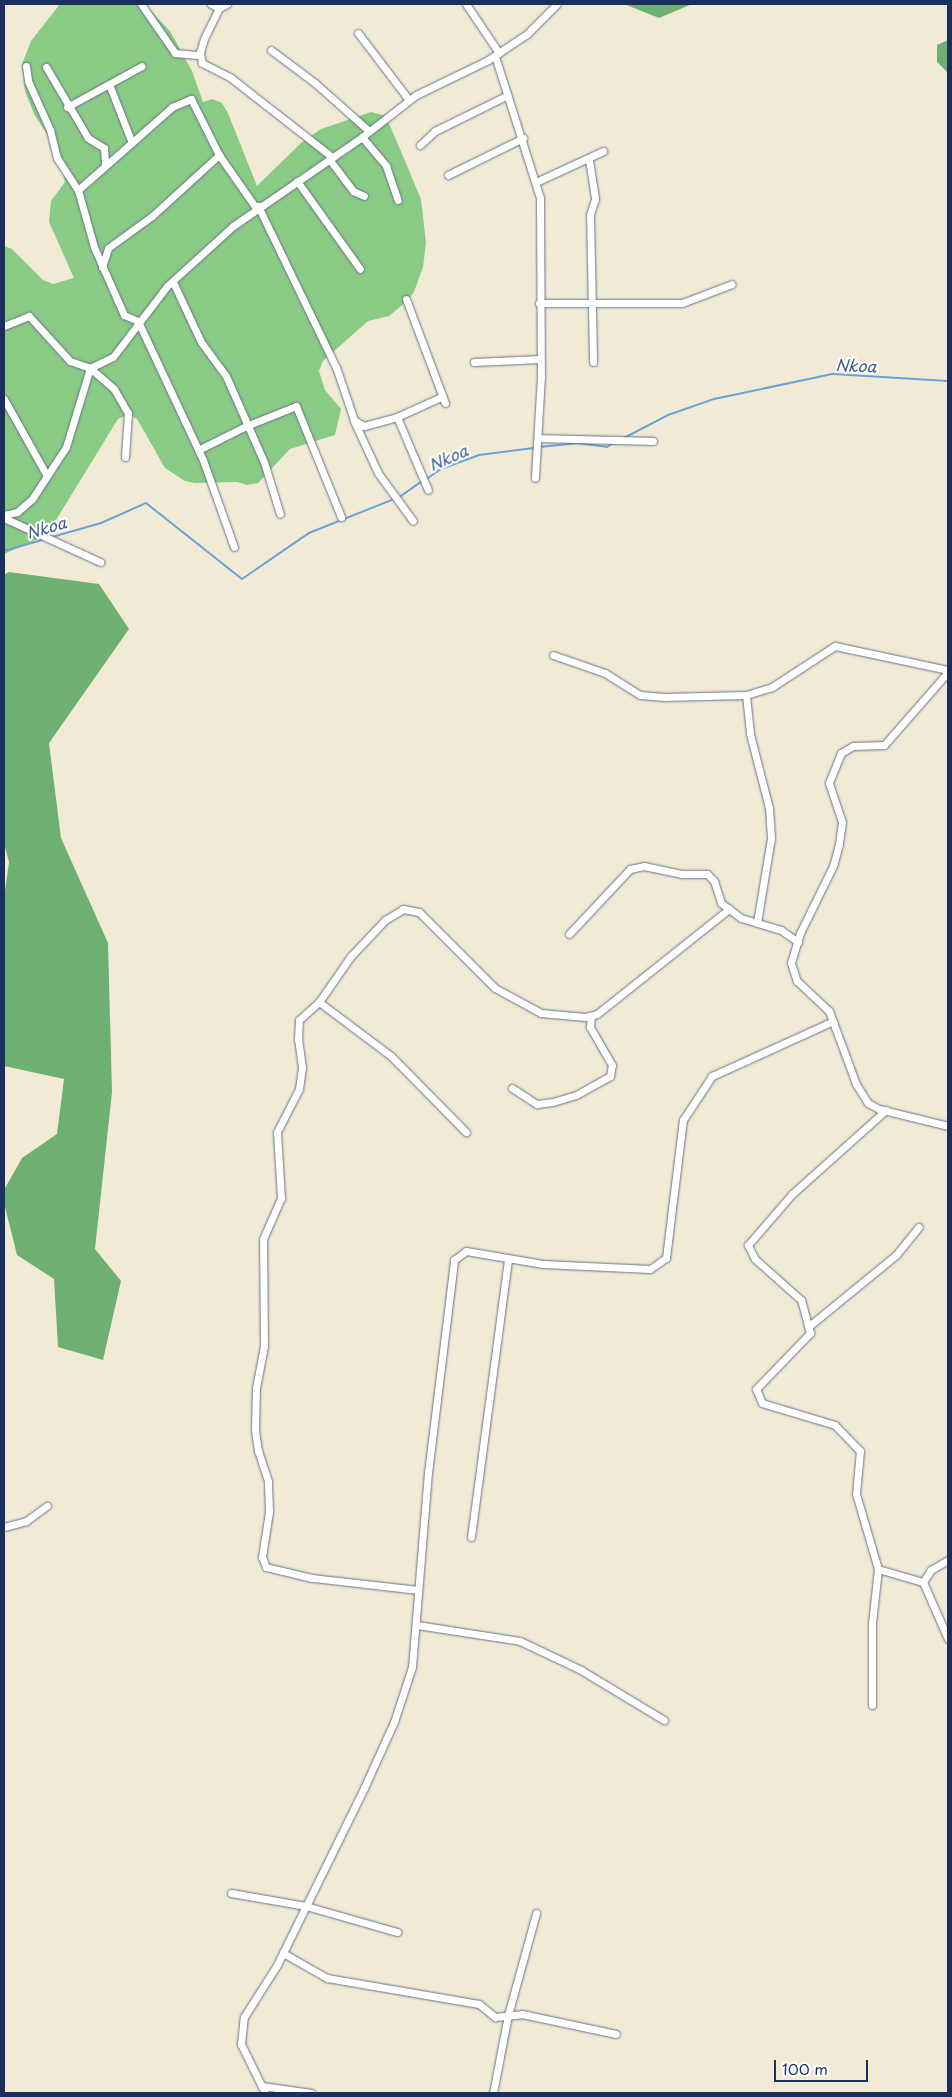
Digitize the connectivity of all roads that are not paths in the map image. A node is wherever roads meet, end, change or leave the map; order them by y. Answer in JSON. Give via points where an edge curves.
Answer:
{"nodes":[{"id":1,"x":141,"y":4,"type":"edge"},
{"id":2,"x":211,"y":4,"type":"edge"},
{"id":3,"x":227,"y":4,"type":"edge"},
{"id":4,"x":466,"y":4,"type":"edge"},
{"id":5,"x":557,"y":4,"type":"edge"},
{"id":6,"x":219,"y":8,"type":"junction"},
{"id":7,"x":358,"y":33,"type":"dead end"},
{"id":8,"x":270,"y":50,"type":"dead end"},
{"id":9,"x":497,"y":54,"type":"junction"},
{"id":10,"x":200,"y":55,"type":"junction"},
{"id":11,"x":26,"y":66,"type":"dead end"},
{"id":12,"x":142,"y":66,"type":"dead end"},
{"id":13,"x":46,"y":67,"type":"dead end"},
{"id":14,"x":109,"y":84,"type":"junction"},
{"id":15,"x":508,"y":95,"type":"junction"},
{"id":16,"x":409,"y":100,"type":"junction"},
{"id":17,"x":68,"y":107,"type":"junction"},
{"id":18,"x":369,"y":131,"type":"junction"},
{"id":19,"x":362,"y":137,"type":"junction"},
{"id":20,"x":523,"y":138,"type":"junction"},
{"id":21,"x":132,"y":143,"type":"junction"},
{"id":22,"x":420,"y":145,"type":"dead end"},
{"id":23,"x":603,"y":151,"type":"dead end"},
{"id":24,"x":219,"y":155,"type":"junction"},
{"id":25,"x":330,"y":158,"type":"junction"},
{"id":26,"x":588,"y":160,"type":"junction"},
{"id":27,"x":105,"y":164,"type":"junction"},
{"id":28,"x":448,"y":175,"type":"dead end"},
{"id":29,"x":296,"y":181,"type":"junction"},
{"id":30,"x":536,"y":182,"type":"junction"},
{"id":31,"x":78,"y":190,"type":"junction"},
{"id":32,"x":364,"y":196,"type":"dead end"},
{"id":33,"x":398,"y":200,"type":"dead end"},
{"id":34,"x":257,"y":207,"type":"junction"},
{"id":35,"x":102,"y":266,"type":"junction"},
{"id":36,"x":360,"y":269,"type":"dead end"},
{"id":37,"x":173,"y":282,"type":"junction"},
{"id":38,"x":732,"y":284,"type":"dead end"},
{"id":39,"x":406,"y":299,"type":"dead end"},
{"id":40,"x":539,"y":303,"type":"junction"},
{"id":41,"x":591,"y":303,"type":"junction"},
{"id":42,"x":138,"y":321,"type":"junction"},
{"id":43,"x":4,"y":326,"type":"edge"},
{"id":44,"x":540,"y":359,"type":"junction"},
{"id":45,"x":474,"y":362,"type":"dead end"},
{"id":46,"x":593,"y":362,"type":"dead end"},
{"id":47,"x":90,"y":368,"type":"junction"},
{"id":48,"x":4,"y":399,"type":"edge"},
{"id":49,"x":397,"y":417,"type":"junction"},
{"id":50,"x":354,"y":420,"type":"junction"},
{"id":51,"x":246,"y":426,"type":"junction"},
{"id":52,"x":538,"y":438,"type":"junction"},
{"id":53,"x":653,"y":441,"type":"dead end"},
{"id":54,"x":198,"y":450,"type":"junction"},
{"id":55,"x":125,"y":457,"type":"dead end"},
{"id":56,"x":46,"y":474,"type":"junction"},
{"id":57,"x":535,"y":478,"type":"dead end"},
{"id":58,"x":428,"y":490,"type":"dead end"},
{"id":59,"x":280,"y":514,"type":"dead end"},
{"id":60,"x":4,"y":517,"type":"edge"},
{"id":61,"x":341,"y":517,"type":"dead end"},
{"id":62,"x":413,"y":521,"type":"dead end"},
{"id":63,"x":234,"y":547,"type":"dead end"},
{"id":64,"x":100,"y":562,"type":"dead end"},
{"id":65,"x":553,"y":655,"type":"dead end"},
{"id":66,"x":948,"y":671,"type":"edge"},
{"id":67,"x":746,"y":695,"type":"junction"},
{"id":68,"x":729,"y":909,"type":"junction"},
{"id":69,"x":756,"y":922,"type":"junction"},
{"id":70,"x":569,"y":934,"type":"dead end"},
{"id":71,"x":798,"y":942,"type":"junction"},
{"id":72,"x":319,"y":1002,"type":"junction"},
{"id":73,"x":591,"y":1016,"type":"junction"},
{"id":74,"x":832,"y":1021,"type":"junction"},
{"id":75,"x":512,"y":1088,"type":"dead end"},
{"id":76,"x":886,"y":1110,"type":"junction"},
{"id":77,"x":948,"y":1126,"type":"edge"},
{"id":78,"x":466,"y":1132,"type":"dead end"},
{"id":79,"x":919,"y":1227,"type":"dead end"},
{"id":80,"x":508,"y":1258,"type":"junction"},
{"id":81,"x":808,"y":1327,"type":"junction"},
{"id":82,"x":47,"y":1506,"type":"dead end"},
{"id":83,"x":4,"y":1528,"type":"edge"},
{"id":84,"x":471,"y":1537,"type":"dead end"},
{"id":85,"x":948,"y":1560,"type":"edge"},
{"id":86,"x":878,"y":1570,"type":"junction"},
{"id":87,"x":923,"y":1582,"type":"junction"},
{"id":88,"x":418,"y":1590,"type":"junction"},
{"id":89,"x":417,"y":1625,"type":"junction"},
{"id":90,"x":948,"y":1638,"type":"edge"},
{"id":91,"x":872,"y":1705,"type":"dead end"},
{"id":92,"x":664,"y":1720,"type":"dead end"},
{"id":93,"x":231,"y":1893,"type":"dead end"},
{"id":94,"x":306,"y":1906,"type":"junction"},
{"id":95,"x":536,"y":1913,"type":"dead end"},
{"id":96,"x":397,"y":1932,"type":"dead end"},
{"id":97,"x":283,"y":1953,"type":"junction"},
{"id":98,"x":508,"y":2015,"type":"junction"},
{"id":99,"x":616,"y":2034,"type":"dead end"},
{"id":100,"x":262,"y":2086,"type":"junction"},
{"id":101,"x":265,"y":2093,"type":"edge"},
{"id":102,"x":312,"y":2093,"type":"edge"},
{"id":103,"x":493,"y":2093,"type":"edge"}],
"edges":[{"from":1,"to":10,"type":"street","via":[[175,53]]},
{"from":2,"to":6,"type":"street"},
{"from":3,"to":6,"type":"street"},
{"from":4,"to":9,"type":"street"},
{"from":5,"to":9,"type":"street","via":[[527,34]]},
{"from":6,"to":10,"type":"street"},
{"from":7,"to":16,"type":"street"},
{"from":8,"to":18,"type":"street","via":[[315,83]]},
{"from":9,"to":15,"type":"street"},
{"from":9,"to":16,"type":"street"},
{"from":10,"to":25,"type":"street","via":[[202,63],[231,78]]},
{"from":11,"to":31,"type":"street","via":[[28,80],[50,130],[57,158]]},
{"from":12,"to":14,"type":"street"},
{"from":13,"to":17,"type":"street"},
{"from":14,"to":17,"type":"street"},
{"from":14,"to":21,"type":"street"},
{"from":15,"to":20,"type":"street"},
{"from":15,"to":22,"type":"street","via":[[435,131]]},
{"from":16,"to":18,"type":"street"},
{"from":17,"to":27,"type":"street","via":[[88,138],[104,148]]},
{"from":18,"to":19,"type":"street"},
{"from":19,"to":25,"type":"street"},
{"from":19,"to":33,"type":"street","via":[[386,166]]},
{"from":20,"to":28,"type":"street"},
{"from":20,"to":30,"type":"street"},
{"from":21,"to":24,"type":"street","via":[[172,107],[191,99]]},
{"from":21,"to":27,"type":"street"},
{"from":23,"to":26,"type":"street"},
{"from":24,"to":34,"type":"street"},
{"from":24,"to":35,"type":"street","via":[[152,216],[108,248]]},
{"from":25,"to":29,"type":"street"},
{"from":25,"to":32,"type":"street","via":[[353,191]]},
{"from":26,"to":30,"type":"street"},
{"from":26,"to":41,"type":"street","via":[[595,199],[590,214]]},
{"from":27,"to":31,"type":"street"},
{"from":29,"to":34,"type":"street"},
{"from":29,"to":36,"type":"street"},
{"from":30,"to":40,"type":"street","via":[[540,198]]},
{"from":31,"to":35,"type":"street"},
{"from":34,"to":37,"type":"street"},
{"from":34,"to":50,"type":"street","via":[[336,367]]},
{"from":35,"to":42,"type":"street","via":[[124,315]]},
{"from":37,"to":42,"type":"street"},
{"from":37,"to":51,"type":"street","via":[[201,342],[226,376]]},
{"from":38,"to":41,"type":"street","via":[[682,302]]},
{"from":39,"to":49,"type":"street","via":[[443,400]]},
{"from":40,"to":41,"type":"street"},
{"from":40,"to":44,"type":"street"},
{"from":41,"to":46,"type":"street"},
{"from":42,"to":47,"type":"street","via":[[113,357]]},
{"from":42,"to":54,"type":"street"},
{"from":43,"to":47,"type":"street","via":[[29,316],[70,360]]},
{"from":44,"to":45,"type":"street"},
{"from":44,"to":52,"type":"street"},
{"from":47,"to":55,"type":"street","via":[[114,389],[128,413]]},
{"from":47,"to":56,"type":"street","via":[[66,447]]},
{"from":48,"to":56,"type":"street"},
{"from":49,"to":50,"type":"street","via":[[364,426]]},
{"from":49,"to":58,"type":"street"},
{"from":50,"to":62,"type":"street","via":[[378,473]]},
{"from":51,"to":54,"type":"street"},
{"from":51,"to":59,"type":"street","via":[[264,462]]},
{"from":51,"to":61,"type":"street","via":[[296,406]]},
{"from":52,"to":53,"type":"street"},
{"from":52,"to":57,"type":"street"},
{"from":54,"to":63,"type":"street"},
{"from":56,"to":60,"type":"street","via":[[32,499],[17,512]]},
{"from":60,"to":64,"type":"street"},
{"from":65,"to":67,"type":"street","via":[[606,673],[640,695],[664,698]]},
{"from":66,"to":67,"type":"street","via":[[835,646],[772,687]]},
{"from":66,"to":71,"type":"street","via":[[884,745],[853,746],[841,753],[829,783],[842,822],[839,844],[833,866]]},
{"from":67,"to":69,"type":"street","via":[[750,734],[769,808],[771,838]]},
{"from":68,"to":69,"type":"street","via":[[741,918]]},
{"from":68,"to":70,"type":"street","via":[[721,903],[714,881],[707,874],[682,874],[644,866],[630,869]]},
{"from":68,"to":73,"type":"street"},
{"from":69,"to":71,"type":"street","via":[[781,930]]},
{"from":71,"to":74,"type":"street","via":[[791,963],[797,981],[830,1011]]},
{"from":72,"to":73,"type":"street","via":[[350,956],[386,920],[403,908],[419,912],[495,988],[541,1013]]},
{"from":72,"to":78,"type":"street","via":[[391,1056]]},
{"from":72,"to":88,"type":"street","via":[[299,1020],[302,1067],[299,1089],[277,1132],[281,1198],[263,1239],[264,1346],[256,1388],[255,1428],[258,1451],[268,1481],[269,1512],[262,1556],[266,1567],[312,1578]]},
{"from":73,"to":75,"type":"street","via":[[590,1027],[612,1065],[610,1076],[576,1095],[537,1104]]},
{"from":74,"to":76,"type":"street","via":[[856,1084],[868,1103]]},
{"from":74,"to":80,"type":"street","via":[[712,1076],[683,1120],[666,1258],[650,1268],[543,1264]]},
{"from":76,"to":77,"type":"street"},
{"from":76,"to":81,"type":"street","via":[[792,1194],[748,1244],[755,1259],[801,1300]]},
{"from":79,"to":81,"type":"street","via":[[896,1255]]},
{"from":80,"to":84,"type":"street"},
{"from":80,"to":88,"type":"street","via":[[466,1251],[454,1260],[428,1474]]},
{"from":81,"to":86,"type":"street","via":[[810,1333],[756,1390],[762,1403],[835,1425],[860,1451],[856,1494]]},
{"from":82,"to":83,"type":"street","via":[[26,1521]]},
{"from":85,"to":87,"type":"street","via":[[930,1570]]},
{"from":86,"to":87,"type":"street"},
{"from":86,"to":91,"type":"street","via":[[872,1623]]},
{"from":87,"to":90,"type":"street"},
{"from":88,"to":89,"type":"street"},
{"from":89,"to":92,"type":"street","via":[[520,1641],[581,1670]]},
{"from":89,"to":94,"type":"street","via":[[412,1667],[394,1722]]},
{"from":93,"to":94,"type":"street"},
{"from":94,"to":96,"type":"street"},
{"from":94,"to":97,"type":"street"},
{"from":95,"to":98,"type":"street"},
{"from":97,"to":98,"type":"street","via":[[327,1978],[479,2004],[495,2017]]},
{"from":97,"to":100,"type":"street","via":[[244,2017],[241,2044]]},
{"from":98,"to":99,"type":"street","via":[[522,2014]]},
{"from":98,"to":103,"type":"street"},
{"from":100,"to":101,"type":"street"},
{"from":100,"to":102,"type":"street"}]}
